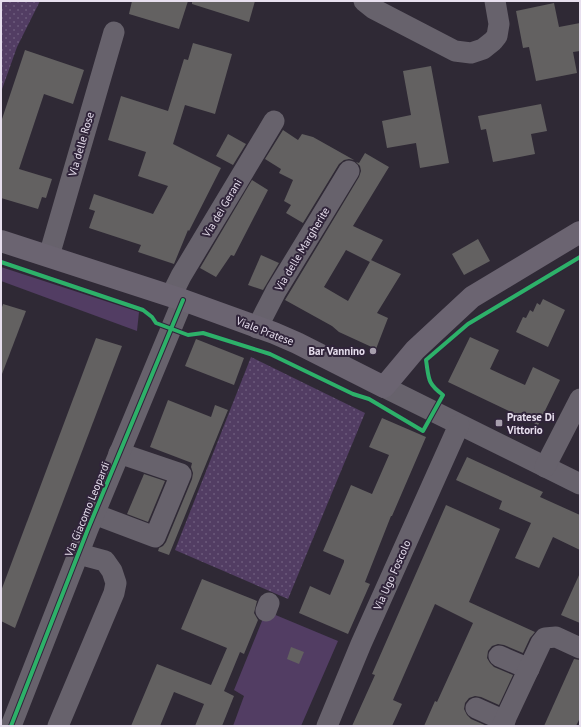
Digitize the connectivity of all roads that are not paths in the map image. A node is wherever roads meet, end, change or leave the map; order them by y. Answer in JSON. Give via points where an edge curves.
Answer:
{"nodes":[{"id":1,"x":364,"y":1,"type":"edge"},
{"id":2,"x":495,"y":1,"type":"edge"},
{"id":3,"x":114,"y":32,"type":"dead end"},
{"id":4,"x":274,"y":121,"type":"dead end"},
{"id":5,"x":349,"y":171,"type":"dead end"},
{"id":6,"x":580,"y":232,"type":"edge"},
{"id":7,"x":1,"y":241,"type":"edge"},
{"id":8,"x":580,"y":248,"type":"edge"},
{"id":9,"x":49,"y":256,"type":"junction"},
{"id":10,"x":177,"y":298,"type":"junction"},
{"id":11,"x":441,"y":325,"type":"junction"},
{"id":12,"x":257,"y":328,"type":"junction"},
{"id":13,"x":384,"y":387,"type":"junction"},
{"id":14,"x":580,"y":400,"type":"edge"},
{"id":15,"x":459,"y":425,"type":"junction"},
{"id":16,"x":573,"y":431,"type":"edge"},
{"id":17,"x":119,"y":453,"type":"junction"},
{"id":18,"x":545,"y":467,"type":"junction"},
{"id":19,"x":580,"y":484,"type":"edge"},
{"id":20,"x":94,"y":514,"type":"junction"},
{"id":21,"x":79,"y":554,"type":"junction"},
{"id":22,"x":580,"y":648,"type":"edge"},
{"id":23,"x":499,"y":656,"type":"dead end"},
{"id":24,"x":529,"y":669,"type":"junction"},
{"id":25,"x":476,"y":708,"type":"dead end"},
{"id":26,"x":503,"y":723,"type":"edge"},
{"id":27,"x":11,"y":726,"type":"edge"},
{"id":28,"x":58,"y":726,"type":"edge"},
{"id":29,"x":327,"y":726,"type":"edge"}],
"edges":[{"from":1,"to":2,"type":"street","via":[[374,9],[456,52],[466,53],[483,49],[497,36],[499,24]]},
{"from":3,"to":9,"type":"street","name":"Via delle Rose"},
{"from":4,"to":10,"type":"street","name":"Via dei Gerani","via":[[181,276]]},
{"from":5,"to":12,"type":"street","name":"Via delle Margherite","via":[[276,291]]},
{"from":6,"to":11,"type":"main road","via":[[472,297]]},
{"from":7,"to":9,"type":"main road","name":"Viale Pratese"},
{"from":8,"to":11,"type":"main road","via":[[465,316]]},
{"from":9,"to":10,"type":"main road","name":"Viale Pratese"},
{"from":10,"to":12,"type":"main road","name":"Viale Pratese"},
{"from":10,"to":17,"type":"street","name":"Via Giacomo Leopardi"},
{"from":11,"to":13,"type":"main road","via":[[414,350]]},
{"from":12,"to":13,"type":"main road","name":"Viale Pratese","via":[[297,343]]},
{"from":13,"to":15,"type":"street","name":"Viale Pratese"},
{"from":14,"to":16,"type":"street"},
{"from":15,"to":18,"type":"street","name":"Viale Pratese"},
{"from":15,"to":29,"type":"street","name":"Via Ugo Foscolo"},
{"from":16,"to":18,"type":"street"},
{"from":17,"to":20,"type":"street","name":"Via Giacomo Leopardi"},
{"from":17,"to":20,"type":"street","via":[[181,474],[155,537]]},
{"from":18,"to":19,"type":"street","name":"Viale Pratese"},
{"from":20,"to":21,"type":"street","name":"Via Giacomo Leopardi"},
{"from":21,"to":27,"type":"street","name":"Via Giacomo Leopardi"},
{"from":21,"to":28,"type":"street","name":"Via Giacomo Leopardi","via":[[105,561],[116,583]]},
{"from":22,"to":24,"type":"street","via":[[556,637],[545,638]]},
{"from":23,"to":24,"type":"street"},
{"from":24,"to":26,"type":"street"},
{"from":25,"to":26,"type":"street"}]}
